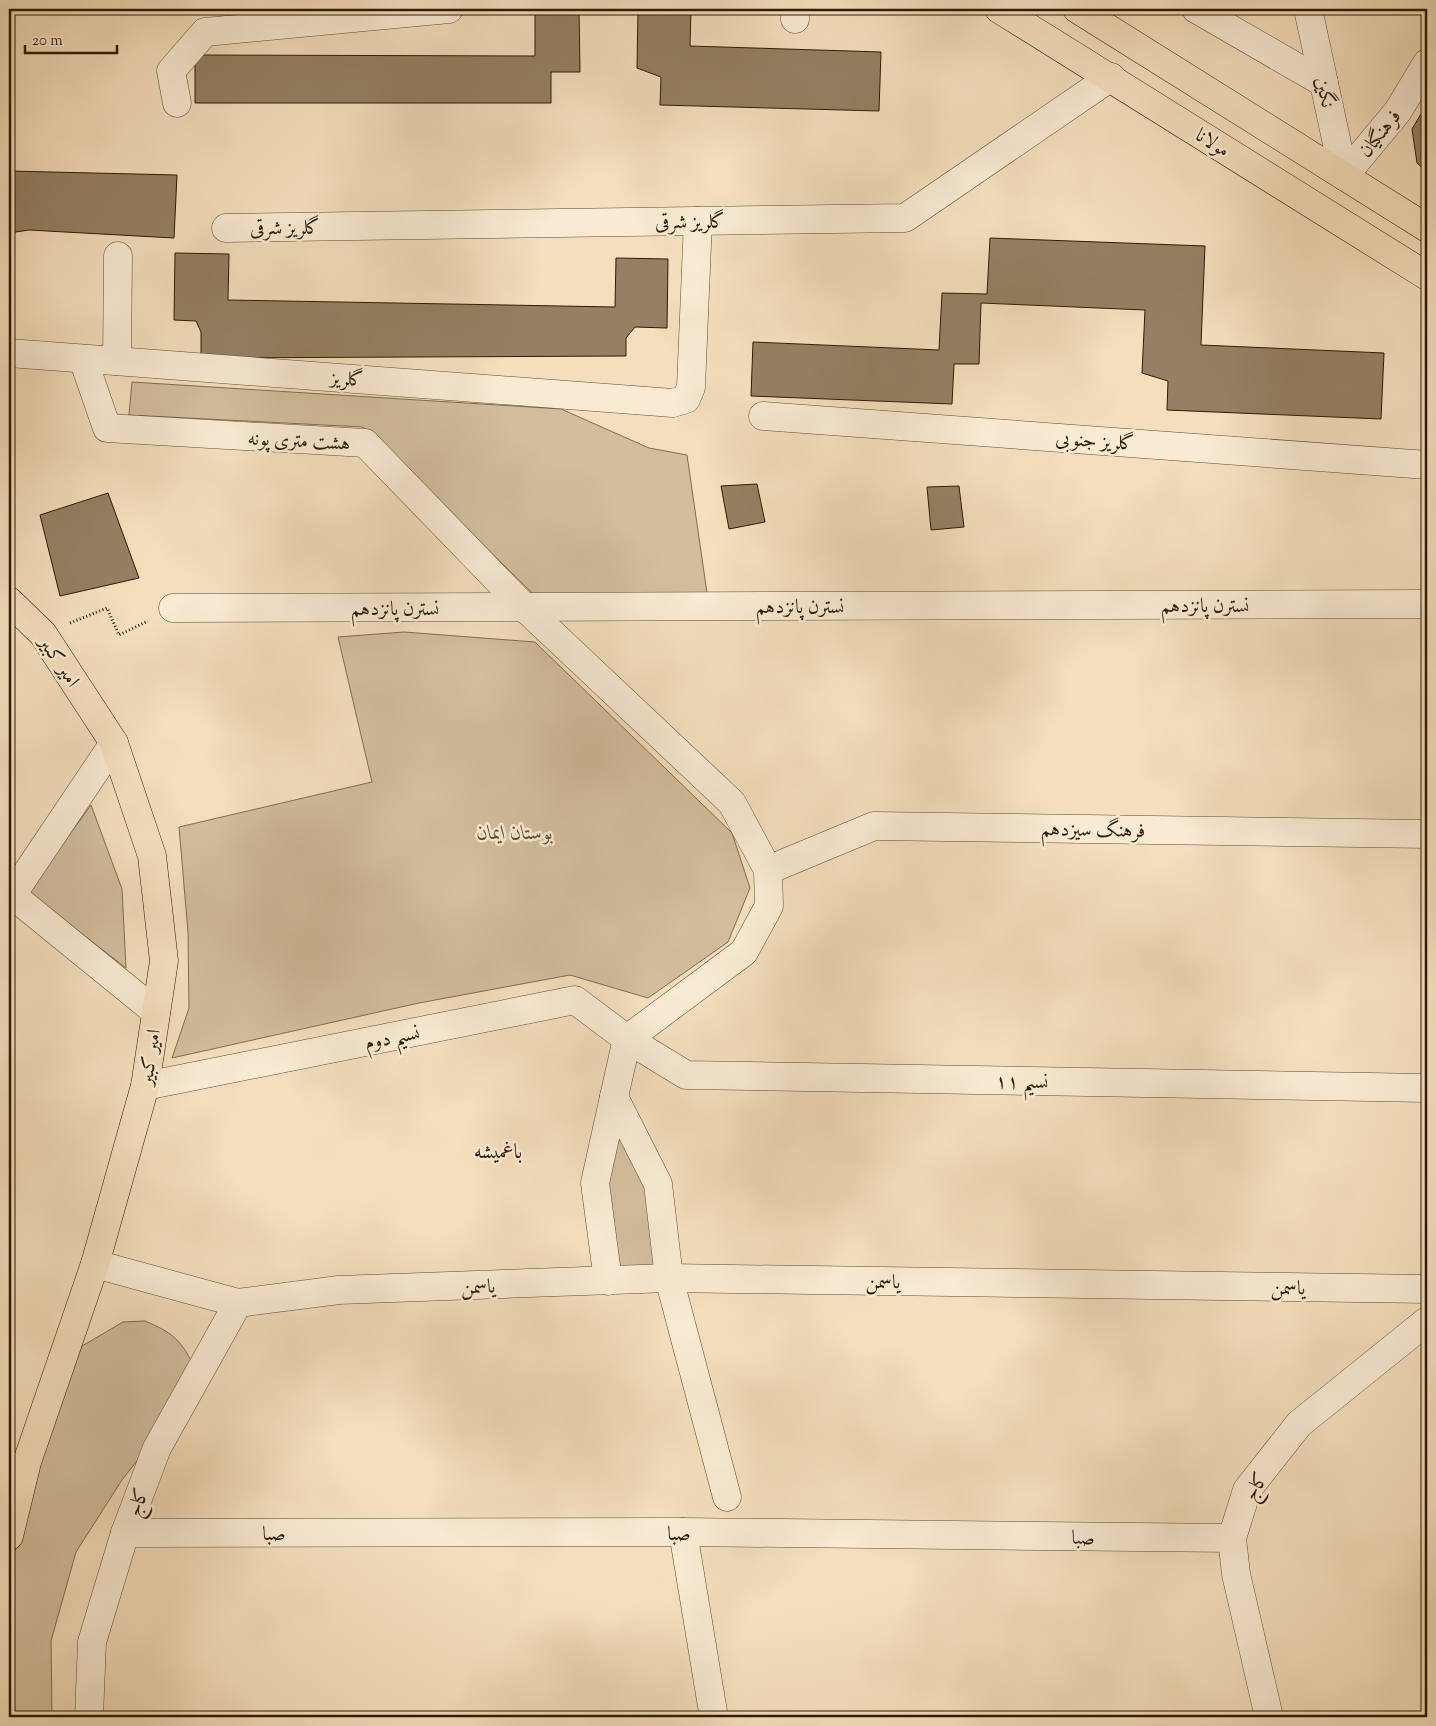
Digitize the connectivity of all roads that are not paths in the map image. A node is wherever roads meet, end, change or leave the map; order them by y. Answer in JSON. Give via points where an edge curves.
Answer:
{"nodes":[{"id":1,"x":449,"y":9,"type":"edge"},
{"id":2,"x":998,"y":9,"type":"edge"},
{"id":3,"x":1077,"y":9,"type":"edge"},
{"id":4,"x":1196,"y":9,"type":"edge"},
{"id":5,"x":1308,"y":9,"type":"edge"},
{"id":6,"x":1427,"y":63,"type":"edge"},
{"id":7,"x":1110,"y":77,"type":"junction"},
{"id":8,"x":1324,"y":83,"type":"junction"},
{"id":9,"x":177,"y":103,"type":"dead end"},
{"id":10,"x":1344,"y":176,"type":"junction"},
{"id":11,"x":698,"y":221,"type":"junction"},
{"id":12,"x":226,"y":228,"type":"dead end"},
{"id":13,"x":1427,"y":228,"type":"edge"},
{"id":14,"x":118,"y":256,"type":"dead end"},
{"id":15,"x":1427,"y":276,"type":"edge"},
{"id":16,"x":9,"y":353,"type":"edge"},
{"id":17,"x":83,"y":358,"type":"junction"},
{"id":18,"x":118,"y":361,"type":"junction"},
{"id":19,"x":763,"y":416,"type":"dead end"},
{"id":20,"x":1427,"y":464,"type":"edge"},
{"id":21,"x":9,"y":600,"type":"edge"},
{"id":22,"x":1427,"y":604,"type":"edge"},
{"id":23,"x":173,"y":608,"type":"road end"},
{"id":24,"x":525,"y":608,"type":"junction"},
{"id":25,"x":114,"y":743,"type":"junction"},
{"id":26,"x":1427,"y":834,"type":"edge"},
{"id":27,"x":768,"y":870,"type":"junction"},
{"id":28,"x":10,"y":894,"type":"edge"},
{"id":29,"x":156,"y":1012,"type":"junction"},
{"id":30,"x":627,"y":1039,"type":"junction"},
{"id":31,"x":145,"y":1086,"type":"junction"},
{"id":32,"x":1427,"y":1088,"type":"edge"},
{"id":33,"x":614,"y":1097,"type":"junction"},
{"id":34,"x":95,"y":1264,"type":"junction"},
{"id":35,"x":669,"y":1278,"type":"junction"},
{"id":36,"x":608,"y":1282,"type":"junction"},
{"id":37,"x":1427,"y":1290,"type":"edge"},
{"id":38,"x":238,"y":1303,"type":"junction"},
{"id":39,"x":1427,"y":1321,"type":"edge"},
{"id":40,"x":727,"y":1497,"type":"dead end"},
{"id":41,"x":683,"y":1532,"type":"junction"},
{"id":42,"x":125,"y":1533,"type":"junction"},
{"id":43,"x":9,"y":1536,"type":"edge"},
{"id":44,"x":1232,"y":1538,"type":"junction"},
{"id":45,"x":713,"y":1712,"type":"dead end"},
{"id":46,"x":89,"y":1717,"type":"edge"},
{"id":47,"x":1269,"y":1717,"type":"edge"}],
"edges":[{"from":1,"to":9,"type":"street","via":[[206,32],[171,71]]},
{"from":2,"to":7,"type":"main road","name":"مولانا"},
{"from":3,"to":10,"type":"main road","name":"مولانا"},
{"from":4,"to":8,"type":"street"},
{"from":5,"to":8,"type":"street","name":"نگین"},
{"from":6,"to":10,"type":"street","name":"فرهنگیان","via":[[1398,111]]},
{"from":7,"to":11,"type":"street","name":"گلریز شرقی","via":[[905,218]]},
{"from":7,"to":15,"type":"main road","name":"مولانا"},
{"from":8,"to":10,"type":"street","name":"نگین"},
{"from":10,"to":13,"type":"main road","name":"مولانا"},
{"from":11,"to":12,"type":"street","name":"گلریز شرقی"},
{"from":11,"to":18,"type":"street","name":"گلریز","via":[[691,387],[686,399],[673,403]]},
{"from":14,"to":18,"type":"street"},
{"from":16,"to":17,"type":"street","name":"گلریز"},
{"from":17,"to":18,"type":"street","name":"گلریز"},
{"from":17,"to":24,"type":"street","name":"هشت متری پونه","via":[[107,428],[364,443]]},
{"from":19,"to":20,"type":"street","name":"گلریز جنوبی"},
{"from":21,"to":25,"type":"main road","name":"امیر کبیر","via":[[43,634]]},
{"from":22,"to":24,"type":"street","name":"نسترن پانزدهم"},
{"from":23,"to":24,"type":"street","name":"نسترن پانزدهم"},
{"from":24,"to":27,"type":"street","via":[[732,803]]},
{"from":25,"to":28,"type":"street"},
{"from":25,"to":29,"type":"main road","name":"امیر کبیر","via":[[152,856],[164,962]]},
{"from":26,"to":27,"type":"street","name":"فرهنگ سیزدهم","via":[[874,826]]},
{"from":27,"to":30,"type":"street","via":[[769,906],[744,952]]},
{"from":28,"to":29,"type":"street"},
{"from":29,"to":31,"type":"main road","name":"امیر کبیر"},
{"from":30,"to":31,"type":"street","name":"نسیم دوم","via":[[575,1000]]},
{"from":30,"to":32,"type":"street","name":"نسیم ۱۱","via":[[686,1076]]},
{"from":30,"to":33,"type":"street"},
{"from":31,"to":34,"type":"main road","name":"امیر کبیر"},
{"from":33,"to":35,"type":"street","via":[[658,1184]]},
{"from":33,"to":36,"type":"street","via":[[595,1183]]},
{"from":34,"to":38,"type":"street"},
{"from":34,"to":43,"type":"main road","name":"امیر کبیر","via":[[27,1462]]},
{"from":35,"to":36,"type":"street","name":"یاسمن"},
{"from":35,"to":37,"type":"street","name":"یاسمن"},
{"from":35,"to":40,"type":"street"},
{"from":36,"to":38,"type":"street","name":"یاسمن","via":[[339,1290]]},
{"from":38,"to":42,"type":"street","name":"کاج","via":[[158,1448]]},
{"from":39,"to":44,"type":"street","name":"کاج","via":[[1299,1424],[1248,1490]]},
{"from":41,"to":42,"type":"street","name":"صبا"},
{"from":41,"to":44,"type":"street","name":"صبا"},
{"from":41,"to":45,"type":"street"},
{"from":42,"to":46,"type":"street","name":"کاج","via":[[92,1642]]},
{"from":44,"to":47,"type":"street","name":"کاج","via":[[1236,1574]]}]}
